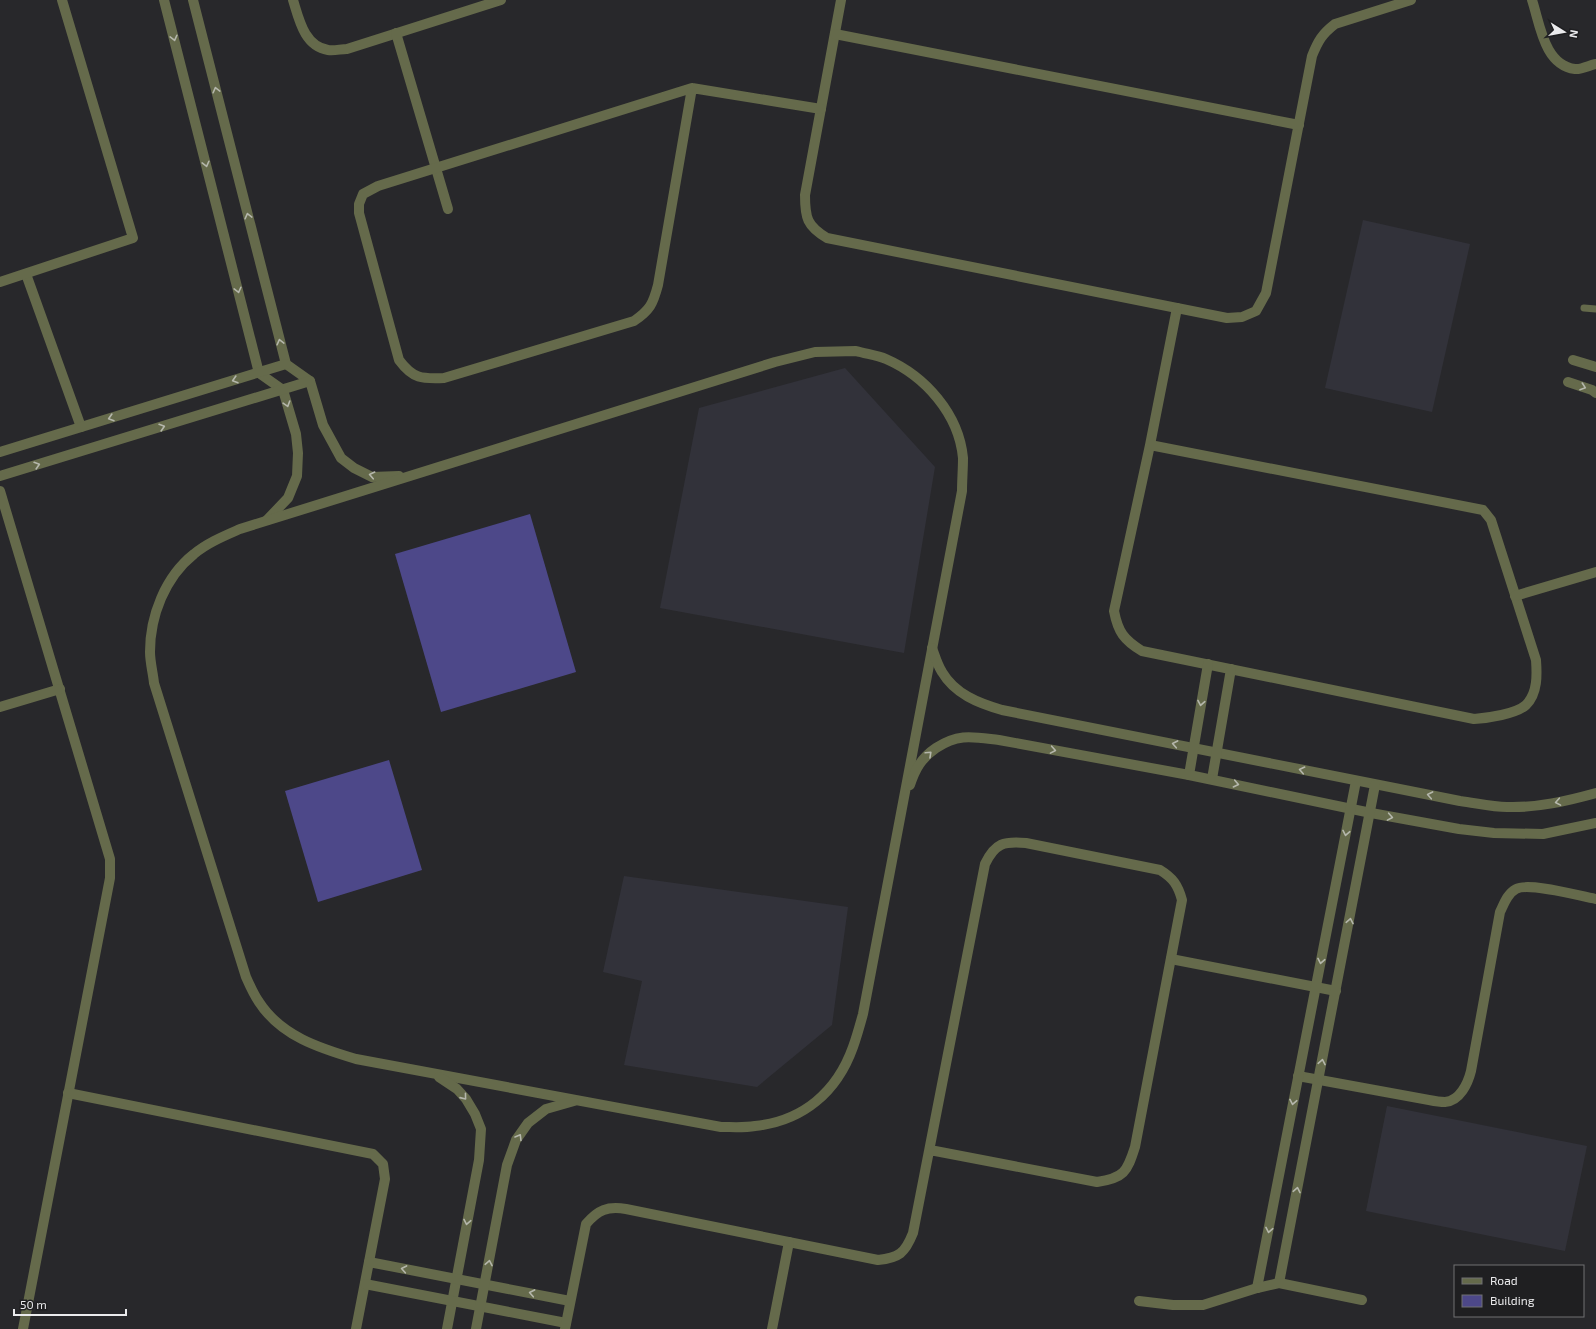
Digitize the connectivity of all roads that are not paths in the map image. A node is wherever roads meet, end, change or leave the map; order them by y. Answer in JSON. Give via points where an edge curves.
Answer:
{"nodes":[{"id":1,"x":62,"y":0,"type":"edge"},
{"id":2,"x":164,"y":0,"type":"edge"},
{"id":3,"x":193,"y":0,"type":"edge"},
{"id":4,"x":293,"y":0,"type":"edge"},
{"id":5,"x":501,"y":0,"type":"edge"},
{"id":6,"x":841,"y":0,"type":"edge"},
{"id":7,"x":1411,"y":0,"type":"edge"},
{"id":8,"x":1532,"y":0,"type":"edge"},
{"id":9,"x":396,"y":33,"type":"junction"},
{"id":10,"x":835,"y":34,"type":"junction"},
{"id":11,"x":1596,"y":64,"type":"edge"},
{"id":12,"x":692,"y":88,"type":"junction"},
{"id":13,"x":821,"y":109,"type":"junction"},
{"id":14,"x":1299,"y":125,"type":"junction"},
{"id":15,"x":436,"y":168,"type":"junction"},
{"id":16,"x":448,"y":209,"type":"dead end"},
{"id":17,"x":26,"y":274,"type":"junction"},
{"id":18,"x":0,"y":282,"type":"edge"},
{"id":19,"x":1177,"y":308,"type":"junction"},
{"id":20,"x":1584,"y":308,"type":"dead end"},
{"id":21,"x":1596,"y":309,"type":"edge"},
{"id":22,"x":1573,"y":360,"type":"dead end"},
{"id":23,"x":286,"y":364,"type":"junction"},
{"id":24,"x":1596,"y":367,"type":"edge"},
{"id":25,"x":259,"y":372,"type":"junction"},
{"id":26,"x":310,"y":382,"type":"junction"},
{"id":27,"x":1568,"y":382,"type":"dead end"},
{"id":28,"x":283,"y":390,"type":"junction"},
{"id":29,"x":1596,"y":394,"type":"edge"},
{"id":30,"x":81,"y":427,"type":"junction"},
{"id":31,"x":1150,"y":445,"type":"junction"},
{"id":32,"x":0,"y":452,"type":"edge"},
{"id":33,"x":0,"y":476,"type":"edge"},
{"id":34,"x":411,"y":476,"type":"junction"},
{"id":35,"x":0,"y":491,"type":"edge"},
{"id":36,"x":267,"y":521,"type":"junction"},
{"id":37,"x":1596,"y":572,"type":"edge"},
{"id":38,"x":1516,"y":596,"type":"junction"},
{"id":39,"x":932,"y":648,"type":"junction"},
{"id":40,"x":1208,"y":664,"type":"junction"},
{"id":41,"x":1231,"y":669,"type":"junction"},
{"id":42,"x":60,"y":689,"type":"junction"},
{"id":43,"x":0,"y":707,"type":"edge"},
{"id":44,"x":1193,"y":748,"type":"junction"},
{"id":45,"x":1216,"y":752,"type":"junction"},
{"id":46,"x":1189,"y":775,"type":"junction"},
{"id":47,"x":1212,"y":779,"type":"junction"},
{"id":48,"x":1356,"y":781,"type":"junction"},
{"id":49,"x":1375,"y":785,"type":"junction"},
{"id":50,"x":1596,"y":793,"type":"edge"},
{"id":51,"x":903,"y":800,"type":"junction"},
{"id":52,"x":1350,"y":809,"type":"junction"},
{"id":53,"x":1371,"y":813,"type":"junction"},
{"id":54,"x":1596,"y":823,"type":"edge"},
{"id":55,"x":1596,"y":899,"type":"edge"},
{"id":56,"x":1171,"y":960,"type":"junction"},
{"id":57,"x":1316,"y":987,"type":"junction"},
{"id":58,"x":1336,"y":991,"type":"junction"},
{"id":59,"x":434,"y":1074,"type":"junction"},
{"id":60,"x":1298,"y":1076,"type":"junction"},
{"id":61,"x":1319,"y":1080,"type":"junction"},
{"id":62,"x":68,"y":1093,"type":"junction"},
{"id":63,"x":576,"y":1100,"type":"junction"},
{"id":64,"x":930,"y":1150,"type":"junction"},
{"id":65,"x":789,"y":1242,"type":"junction"},
{"id":66,"x":369,"y":1262,"type":"junction"},
{"id":67,"x":456,"y":1279,"type":"junction"},
{"id":68,"x":1279,"y":1283,"type":"junction"},
{"id":69,"x":365,"y":1284,"type":"junction"},
{"id":70,"x":485,"y":1284,"type":"junction"},
{"id":71,"x":1257,"y":1288,"type":"junction"},
{"id":72,"x":1362,"y":1300,"type":"dead end"},
{"id":73,"x":452,"y":1301,"type":"junction"},
{"id":74,"x":570,"y":1301,"type":"junction"},
{"id":75,"x":1139,"y":1301,"type":"dead end"},
{"id":76,"x":480,"y":1306,"type":"junction"},
{"id":77,"x":565,"y":1326,"type":"edge"},
{"id":78,"x":23,"y":1329,"type":"edge"},
{"id":79,"x":356,"y":1329,"type":"edge"},
{"id":80,"x":447,"y":1329,"type":"edge"},
{"id":81,"x":476,"y":1329,"type":"edge"},
{"id":82,"x":772,"y":1329,"type":"edge"}],
"edges":[{"from":1,"to":17,"type":"street","via":[[133,238]]},
{"from":2,"to":25,"type":"street","one_way":true},
{"from":23,"to":3,"type":"street","one_way":true},
{"from":4,"to":9,"type":"street","via":[[300,25],[308,37],[317,46],[328,50],[347,49]]},
{"from":5,"to":9,"type":"street"},
{"from":6,"to":10,"type":"street"},
{"from":7,"to":14,"type":"street","via":[[1335,24],[1324,32],[1312,56]]},
{"from":8,"to":11,"type":"street","via":[[1548,51],[1555,60],[1576,70]]},
{"from":9,"to":15,"type":"street"},
{"from":10,"to":13,"type":"street"},
{"from":10,"to":14,"type":"street"},
{"from":12,"to":13,"type":"street"},
{"from":12,"to":15,"type":"street"},
{"from":12,"to":15,"type":"street","via":[[658,285],[654,300],[646,313],[634,320],[444,378],[427,379],[407,371],[399,360],[359,213],[359,204],[363,194],[378,186]]},
{"from":13,"to":19,"type":"street","via":[[805,195],[805,212],[814,230],[827,238]]},
{"from":14,"to":19,"type":"street","via":[[1266,293],[1256,311],[1242,317],[1227,318]]},
{"from":15,"to":16,"type":"street"},
{"from":17,"to":18,"type":"street"},
{"from":17,"to":30,"type":"street"},
{"from":19,"to":31,"type":"street"},
{"from":20,"to":21,"type":"lane"},
{"from":22,"to":24,"type":"street"},
{"from":23,"to":25,"type":"street"},
{"from":23,"to":26,"type":"street"},
{"from":25,"to":28,"type":"street"},
{"from":25,"to":30,"type":"street","one_way":true},
{"from":26,"to":28,"type":"street"},
{"from":34,"to":26,"type":"street","one_way":true,"via":[[372,476],[354,468],[341,458],[324,426]]},
{"from":27,"to":29,"type":"street","one_way":true,"via":[[1592,390]]},
{"from":33,"to":28,"type":"street","one_way":true},
{"from":28,"to":36,"type":"street","one_way":true,"via":[[296,434],[296,476],[288,498]]},
{"from":30,"to":32,"type":"street"},
{"from":31,"to":38,"type":"street","via":[[1483,510],[1491,520]]},
{"from":31,"to":40,"type":"street","via":[[1114,611],[1116,623],[1130,644],[1142,651]]},
{"from":34,"to":36,"type":"street"},
{"from":34,"to":39,"type":"street","via":[[775,362],[816,352],[856,351],[885,358],[907,370],[929,387],[946,409],[958,434],[962,458],[962,492]]},
{"from":35,"to":42,"type":"street"},
{"from":36,"to":59,"type":"street","via":[[216,540],[194,554],[167,584],[151,632],[150,654],[154,683],[246,977],[259,1002],[287,1031],[325,1050],[356,1059]]},
{"from":37,"to":38,"type":"street"},
{"from":38,"to":41,"type":"street","via":[[1536,660],[1537,677],[1532,695],[1525,705],[1490,718],[1474,719]]},
{"from":44,"to":39,"type":"street","one_way":true,"via":[[1002,710],[977,702],[962,694],[950,682],[942,672]]},
{"from":39,"to":51,"type":"street"},
{"from":40,"to":41,"type":"street"},
{"from":40,"to":44,"type":"street","one_way":true},
{"from":41,"to":45,"type":"street"},
{"from":42,"to":43,"type":"street"},
{"from":42,"to":62,"type":"street","via":[[110,859],[110,878]]},
{"from":44,"to":45,"type":"street"},
{"from":44,"to":46,"type":"street"},
{"from":45,"to":47,"type":"street"},
{"from":48,"to":45,"type":"street","one_way":true},
{"from":46,"to":47,"type":"street"},
{"from":51,"to":46,"type":"street","one_way":true,"via":[[923,760],[948,740],[962,737],[999,740]]},
{"from":47,"to":52,"type":"street","one_way":true},
{"from":48,"to":49,"type":"street"},
{"from":48,"to":52,"type":"street"},
{"from":50,"to":49,"type":"street","one_way":true,"via":[[1567,801],[1506,807]]},
{"from":49,"to":53,"type":"street"},
{"from":51,"to":63,"type":"street","via":[[863,1014],[853,1048],[841,1073],[823,1097],[804,1110],[778,1122],[754,1127],[721,1127]]},
{"from":52,"to":53,"type":"street"},
{"from":52,"to":57,"type":"street","one_way":true},
{"from":53,"to":54,"type":"street","one_way":true,"via":[[1494,833],[1543,834]]},
{"from":58,"to":53,"type":"street","one_way":true},
{"from":55,"to":61,"type":"street","via":[[1524,886],[1506,898],[1500,912],[1471,1071],[1467,1086],[1457,1096],[1447,1102],[1429,1100]]},
{"from":56,"to":57,"type":"street"},
{"from":56,"to":64,"type":"street","via":[[1135,1147],[1124,1172],[1114,1180],[1097,1182]]},
{"from":56,"to":64,"type":"street","via":[[1182,900],[1175,881],[1169,875],[1160,870],[1026,843],[1011,842],[1000,845],[990,853],[985,864]]},
{"from":57,"to":58,"type":"street"},
{"from":57,"to":60,"type":"street"},
{"from":61,"to":58,"type":"street","one_way":true},
{"from":59,"to":63,"type":"street"},
{"from":59,"to":67,"type":"street","one_way":true,"via":[[466,1099],[481,1129],[479,1160]]},
{"from":60,"to":61,"type":"street"},
{"from":60,"to":71,"type":"street","one_way":true},
{"from":68,"to":61,"type":"street","one_way":true},
{"from":62,"to":66,"type":"street","via":[[373,1154],[383,1164],[385,1179]]},
{"from":62,"to":78,"type":"street"},
{"from":70,"to":63,"type":"street","one_way":true,"via":[[507,1165],[516,1140],[528,1123],[546,1109]]},
{"from":64,"to":65,"type":"street","via":[[913,1233],[908,1246],[900,1255],[878,1260]]},
{"from":65,"to":74,"type":"street","via":[[615,1207],[605,1209],[594,1214],[586,1224]]},
{"from":65,"to":82,"type":"street"},
{"from":67,"to":66,"type":"street","one_way":true},
{"from":66,"to":69,"type":"street"},
{"from":67,"to":70,"type":"street"},
{"from":67,"to":73,"type":"street"},
{"from":68,"to":71,"type":"street"},
{"from":68,"to":72,"type":"street"},
{"from":69,"to":73,"type":"street"},
{"from":69,"to":79,"type":"street"},
{"from":74,"to":70,"type":"street","one_way":true},
{"from":70,"to":76,"type":"street"},
{"from":71,"to":75,"type":"street","via":[[1203,1305]]},
{"from":73,"to":76,"type":"street"},
{"from":73,"to":80,"type":"street"},
{"from":74,"to":77,"type":"street"},
{"from":76,"to":77,"type":"street"},
{"from":76,"to":81,"type":"street"}]}
